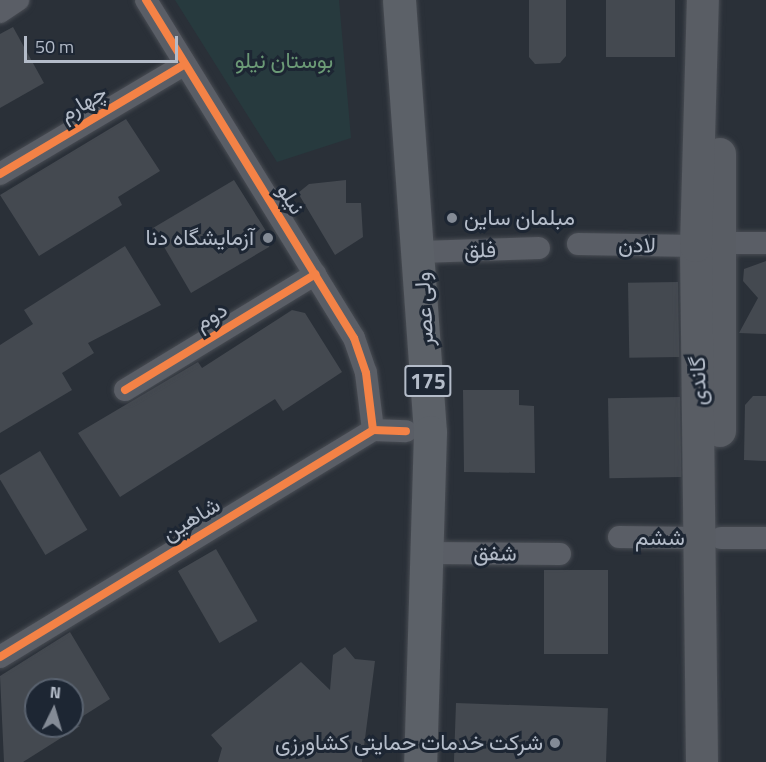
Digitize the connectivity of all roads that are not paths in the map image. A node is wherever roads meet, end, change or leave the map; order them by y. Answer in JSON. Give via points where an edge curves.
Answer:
{"nodes":[{"id":1,"x":18,"y":0,"type":"edge"},
{"id":2,"x":146,"y":0,"type":"edge"},
{"id":3,"x":399,"y":0,"type":"edge"},
{"id":4,"x":703,"y":0,"type":"edge"},
{"id":5,"x":720,"y":0,"type":"edge"},
{"id":6,"x":0,"y":12,"type":"edge"},
{"id":7,"x":184,"y":64,"type":"junction"},
{"id":8,"x":0,"y":174,"type":"edge"},
{"id":9,"x":766,"y":243,"type":"edge"},
{"id":10,"x":578,"y":244,"type":"dead end"},
{"id":11,"x":708,"y":245,"type":"junction"},
{"id":12,"x":539,"y":248,"type":"dead end"},
{"id":13,"x":421,"y":252,"type":"junction"},
{"id":14,"x":316,"y":274,"type":"junction"},
{"id":15,"x":125,"y":390,"type":"dead end"},
{"id":16,"x":373,"y":430,"type":"junction"},
{"id":17,"x":418,"y":432,"type":"junction"},
{"id":18,"x":619,"y":537,"type":"dead end"},
{"id":19,"x":711,"y":538,"type":"junction"},
{"id":20,"x":766,"y":538,"type":"edge"},
{"id":21,"x":430,"y":553,"type":"junction"},
{"id":22,"x":560,"y":554,"type":"dead end"},
{"id":23,"x":0,"y":657,"type":"edge"},
{"id":24,"x":420,"y":762,"type":"edge"},
{"id":25,"x":702,"y":762,"type":"edge"},
{"id":26,"x":722,"y":762,"type":"edge"}],
"edges":[{"from":1,"to":6,"type":"street"},
{"from":2,"to":7,"type":"street","name":"نیلو"},
{"from":3,"to":13,"type":"main road","name":"ولی عصر","number":"175"},
{"from":4,"to":11,"type":"main road","name":"گاندی"},
{"from":5,"to":11,"type":"main road","name":"گاندی"},
{"from":7,"to":8,"type":"street","name":"چهارم"},
{"from":7,"to":14,"type":"street","name":"نیلو"},
{"from":9,"to":11,"type":"street","name":"لادن"},
{"from":10,"to":11,"type":"street","name":"لادن"},
{"from":11,"to":19,"type":"main road","name":"گاندی"},
{"from":12,"to":13,"type":"street","name":"فلق"},
{"from":13,"to":17,"type":"main road","name":"ولی عصر","number":"175"},
{"from":14,"to":15,"type":"street","name":"دوم"},
{"from":14,"to":16,"type":"street","name":"نیلو","via":[[363,361]]},
{"from":16,"to":17,"type":"street"},
{"from":16,"to":23,"type":"street","name":"شاهین"},
{"from":17,"to":21,"type":"main road","name":"ولی عصر","number":"175"},
{"from":18,"to":19,"type":"street","name":"ششم"},
{"from":19,"to":20,"type":"street","name":"ششم"},
{"from":19,"to":25,"type":"main road","name":"گاندی"},
{"from":19,"to":26,"type":"main road","name":"گاندی"},
{"from":21,"to":22,"type":"street","name":"شفق"},
{"from":21,"to":24,"type":"main road","name":"ولی عصر","number":"175"}]}
